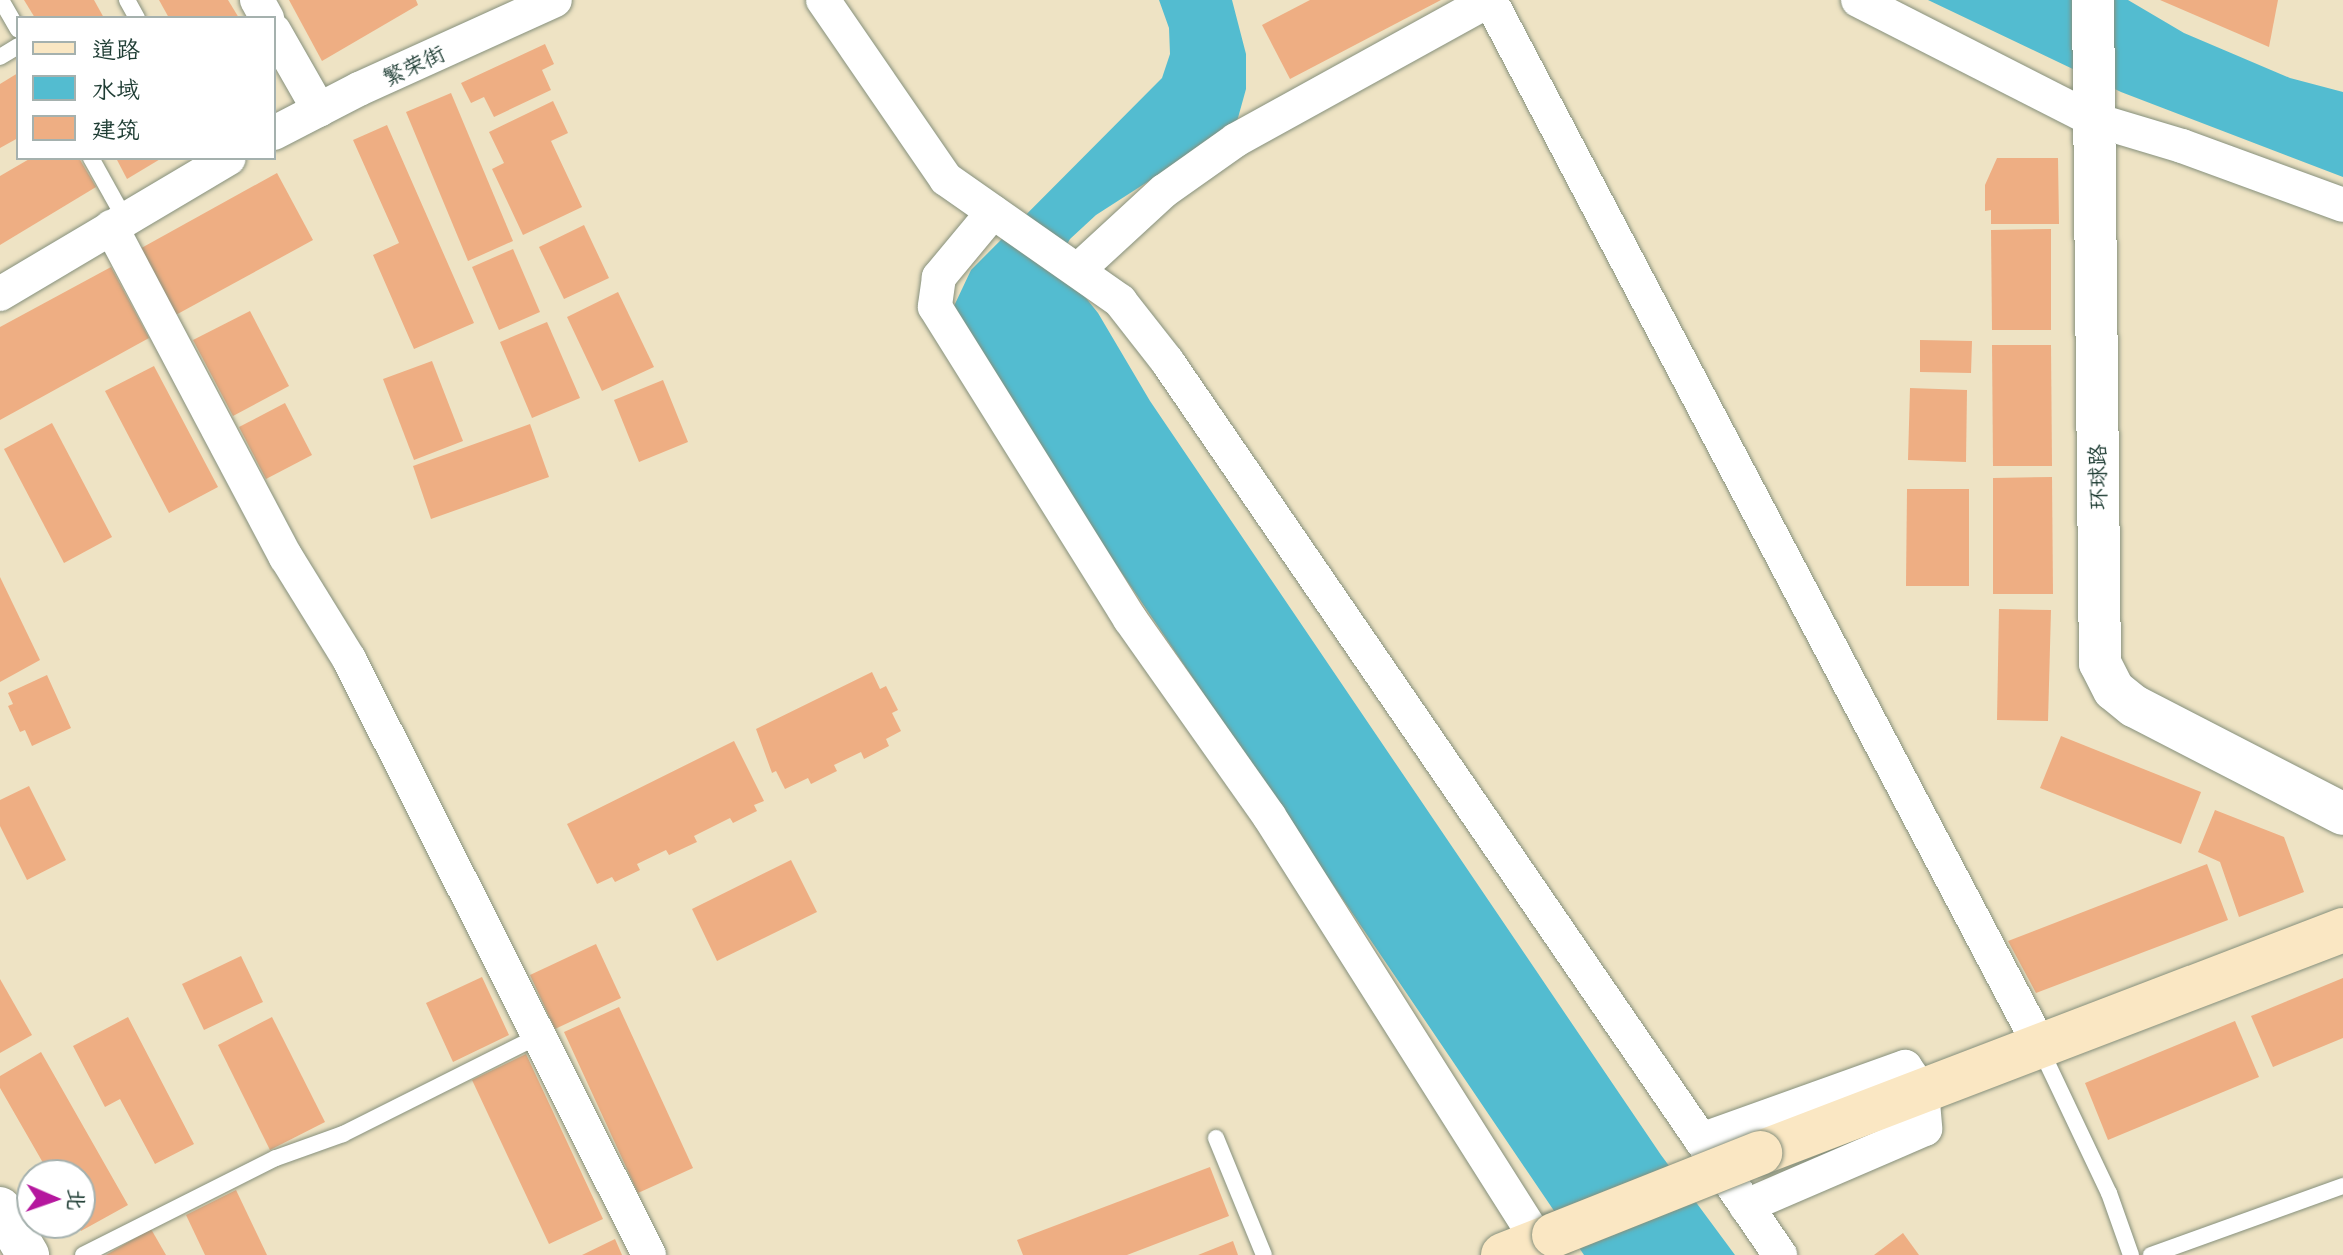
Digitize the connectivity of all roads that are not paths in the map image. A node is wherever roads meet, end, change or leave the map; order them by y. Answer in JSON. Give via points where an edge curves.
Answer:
{"nodes":[{"id":1,"x":1,"y":0,"type":"edge"},
{"id":2,"x":555,"y":0,"type":"edge"},
{"id":3,"x":823,"y":0,"type":"edge"},
{"id":4,"x":1858,"y":0,"type":"edge"},
{"id":5,"x":2093,"y":0,"type":"edge"},
{"id":6,"x":16,"y":26,"type":"edge"},
{"id":7,"x":276,"y":35,"type":"edge"},
{"id":8,"x":319,"y":110,"type":"junction"},
{"id":9,"x":2092,"y":111,"type":"junction"},
{"id":10,"x":276,"y":132,"type":"edge"},
{"id":11,"x":92,"y":160,"type":"edge"},
{"id":12,"x":221,"y":160,"type":"edge"},
{"id":13,"x":2343,"y":205,"type":"edge"},
{"id":14,"x":998,"y":215,"type":"junction"},
{"id":15,"x":118,"y":223,"type":"junction"},
{"id":16,"x":1073,"y":266,"type":"junction"},
{"id":17,"x":0,"y":294,"type":"edge"},
{"id":18,"x":2343,"y":814,"type":"edge"},
{"id":19,"x":2343,"y":930,"type":"edge"},
{"id":20,"x":541,"y":1035,"type":"junction"},
{"id":21,"x":2040,"y":1046,"type":"junction"},
{"id":22,"x":1922,"y":1091,"type":"junction"},
{"id":23,"x":1216,"y":1138,"type":"dead end"},
{"id":24,"x":1701,"y":1140,"type":"junction"},
{"id":25,"x":2343,"y":1186,"type":"edge"},
{"id":26,"x":1746,"y":1206,"type":"junction"},
{"id":27,"x":0,"y":1208,"type":"edge"},
{"id":28,"x":1536,"y":1246,"type":"edge"},
{"id":29,"x":28,"y":1255,"type":"edge"},
{"id":30,"x":83,"y":1255,"type":"edge"},
{"id":31,"x":649,"y":1255,"type":"edge"},
{"id":32,"x":1264,"y":1255,"type":"edge"},
{"id":33,"x":1780,"y":1255,"type":"edge"},
{"id":34,"x":2131,"y":1255,"type":"edge"},
{"id":35,"x":2151,"y":1255,"type":"edge"}],
"edges":[{"from":1,"to":6,"type":"lane"},
{"from":2,"to":8,"type":"street","name":"繁荣街"},
{"from":3,"to":14,"type":"street","via":[[946,179]]},
{"from":4,"to":9,"type":"street"},
{"from":5,"to":9,"type":"street","name":"环球路"},
{"from":7,"to":8,"type":"street"},
{"from":8,"to":10,"type":"street","name":"繁荣街"},
{"from":9,"to":13,"type":"street"},
{"from":9,"to":18,"type":"street","name":"环球路","via":[[2100,663],[2114,690],[2134,706]]},
{"from":11,"to":15,"type":"lane"},
{"from":12,"to":15,"type":"street"},
{"from":14,"to":16,"type":"street"},
{"from":14,"to":28,"type":"street","via":[[939,277],[935,307],[1130,619],[1269,816]]},
{"from":15,"to":17,"type":"street"},
{"from":15,"to":20,"type":"street","via":[[286,557],[349,659]]},
{"from":16,"to":21,"type":"street","via":[[1236,140],[1490,0]]},
{"from":16,"to":24,"type":"street","via":[[1120,301],[1167,361]]},
{"from":19,"to":21,"type":"main road"},
{"from":20,"to":30,"type":"lane"},
{"from":20,"to":31,"type":"street"},
{"from":21,"to":22,"type":"main road"},
{"from":21,"to":34,"type":"lane","via":[[2109,1193]]},
{"from":22,"to":24,"type":"street","via":[[1905,1067]]},
{"from":22,"to":26,"type":"street","via":[[1925,1129]]},
{"from":22,"to":28,"type":"main road","bridge":true},
{"from":23,"to":32,"type":"lane"},
{"from":24,"to":26,"type":"street"},
{"from":25,"to":35,"type":"lane"},
{"from":26,"to":33,"type":"street"},
{"from":27,"to":29,"type":"street"}]}
